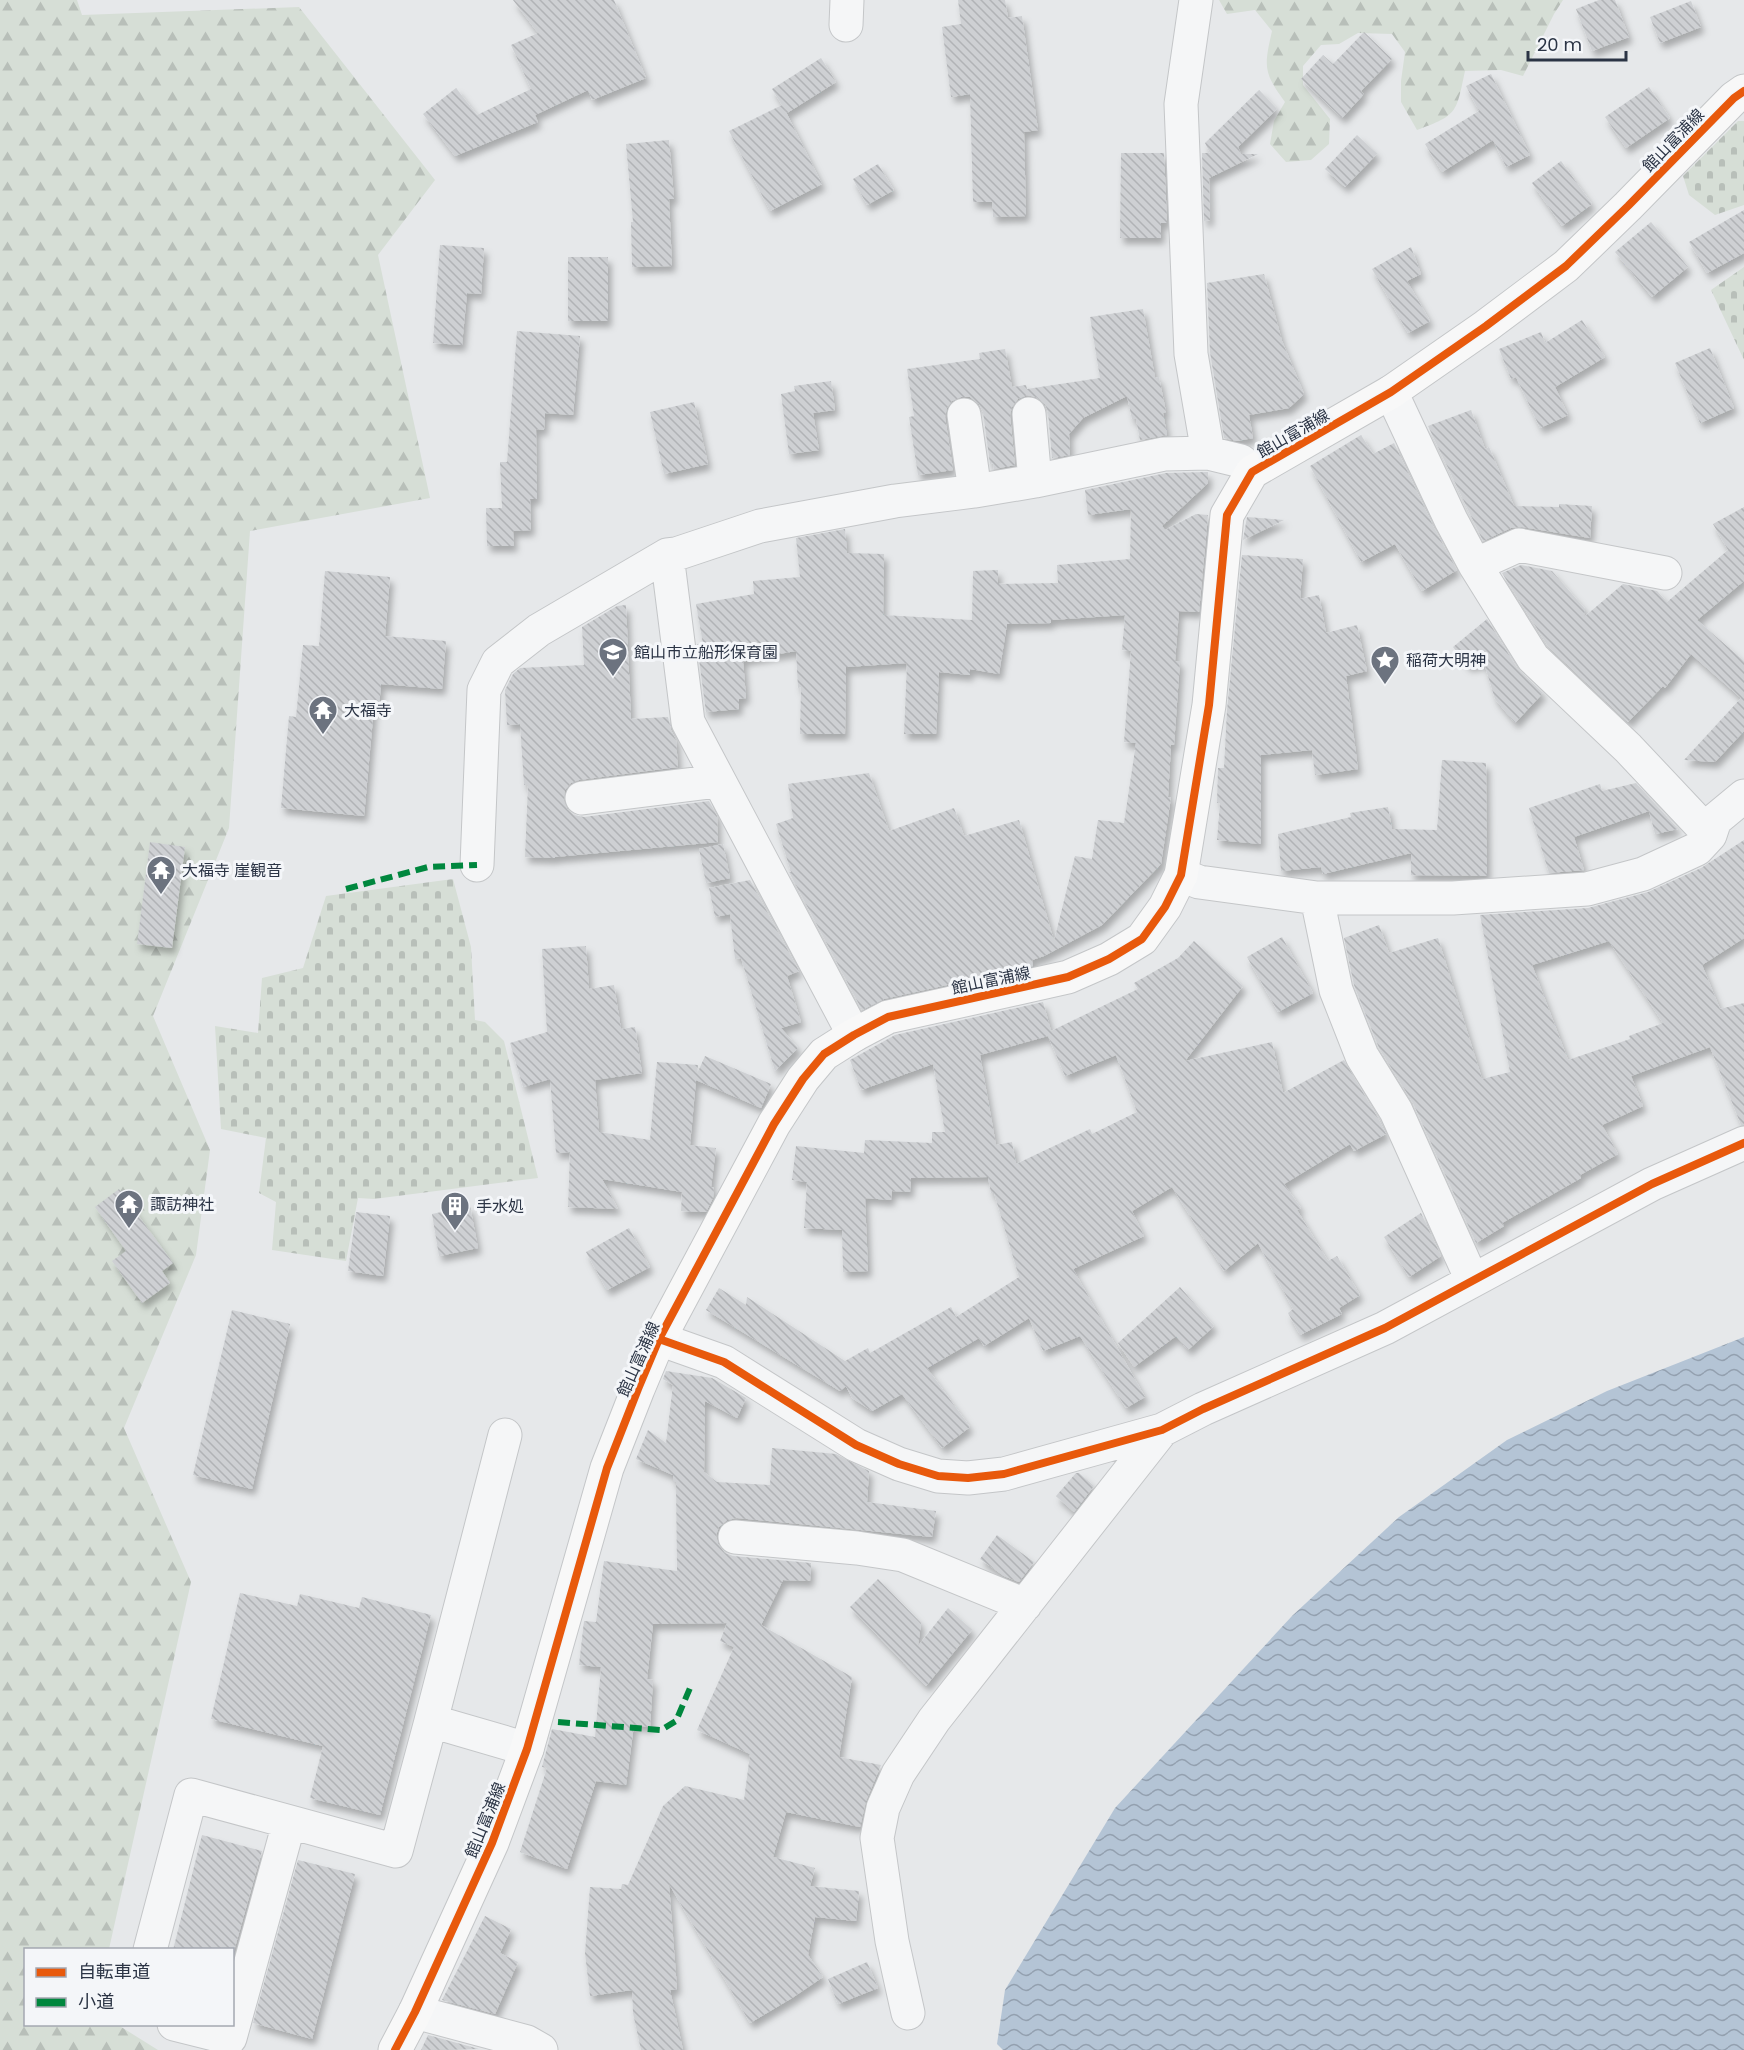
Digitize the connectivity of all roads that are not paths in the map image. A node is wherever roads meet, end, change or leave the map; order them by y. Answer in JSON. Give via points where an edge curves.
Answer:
{"nodes":[{"id":1,"x":1196,"y":0,"type":"edge"},
{"id":2,"x":1744,"y":91,"type":"edge"},
{"id":3,"x":1391,"y":392,"type":"junction"},
{"id":4,"x":1029,"y":414,"type":"dead end"},
{"id":5,"x":964,"y":415,"type":"dead end"},
{"id":6,"x":1208,"y":453,"type":"junction"},
{"id":7,"x":1252,"y":472,"type":"junction"},
{"id":8,"x":1035,"y":481,"type":"junction"},
{"id":9,"x":975,"y":491,"type":"junction"},
{"id":10,"x":667,"y":555,"type":"junction"},
{"id":11,"x":1475,"y":565,"type":"junction"},
{"id":12,"x":1665,"y":573,"type":"dead end"},
{"id":13,"x":718,"y":781,"type":"junction"},
{"id":14,"x":1744,"y":796,"type":"edge"},
{"id":15,"x":582,"y":798,"type":"dead end"},
{"id":16,"x":1710,"y":835,"type":"junction"},
{"id":17,"x":477,"y":865,"type":"dead end"},
{"id":18,"x":1180,"y":875,"type":"junction"},
{"id":19,"x":1317,"y":898,"type":"junction"},
{"id":20,"x":854,"y":1035,"type":"junction"},
{"id":21,"x":1744,"y":1143,"type":"edge"},
{"id":22,"x":1472,"y":1280,"type":"junction"},
{"id":23,"x":660,"y":1339,"type":"junction"},
{"id":24,"x":1162,"y":1430,"type":"junction"},
{"id":25,"x":505,"y":1436,"type":"dead end"},
{"id":26,"x":735,"y":1536,"type":"dead end"},
{"id":27,"x":1025,"y":1605,"type":"junction"},
{"id":28,"x":431,"y":1721,"type":"junction"},
{"id":29,"x":527,"y":1749,"type":"junction"},
{"id":30,"x":289,"y":1823,"type":"junction"},
{"id":31,"x":151,"y":1948,"type":"edge"},
{"id":32,"x":415,"y":2012,"type":"junction"},
{"id":33,"x":908,"y":2013,"type":"dead end"},
{"id":34,"x":234,"y":2023,"type":"edge"},
{"id":35,"x":178,"y":2026,"type":"edge"},
{"id":36,"x":233,"y":2026,"type":"edge"},
{"id":37,"x":395,"y":2050,"type":"edge"},
{"id":38,"x":541,"y":2050,"type":"edge"}],
"edges":[{"from":1,"to":6,"type":"street","via":[[1181,104],[1191,354]]},
{"from":2,"to":3,"type":"main road","name":"館山富浦線","via":[[1566,266]]},
{"from":3,"to":7,"type":"main road","name":"館山富浦線"},
{"from":3,"to":11,"type":"street"},
{"from":4,"to":8,"type":"street"},
{"from":5,"to":9,"type":"street"},
{"from":6,"to":7,"type":"street","via":[[1241,461]]},
{"from":6,"to":8,"type":"street","via":[[1164,453]]},
{"from":7,"to":18,"type":"main road","name":"館山富浦線","via":[[1227,515],[1209,705]]},
{"from":8,"to":9,"type":"street"},
{"from":9,"to":10,"type":"street","via":[[760,526]]},
{"from":10,"to":13,"type":"street","via":[[688,722]]},
{"from":10,"to":17,"type":"street","via":[[538,630],[498,662],[484,690]]},
{"from":11,"to":12,"type":"street","via":[[1519,545]]},
{"from":11,"to":16,"type":"street","via":[[1533,658],[1628,748]]},
{"from":13,"to":15,"type":"street"},
{"from":13,"to":20,"type":"street"},
{"from":14,"to":16,"type":"street","via":[[1715,820]]},
{"from":16,"to":19,"type":"street","via":[[1697,849],[1643,874],[1587,889],[1453,898]]},
{"from":18,"to":19,"type":"street","via":[[1199,882]]},
{"from":18,"to":20,"type":"main road","name":"館山富浦線","via":[[1165,907],[1142,939],[1109,959],[1068,977],[888,1017]]},
{"from":19,"to":22,"type":"street","via":[[1336,990],[1362,1056],[1396,1111]]},
{"from":20,"to":23,"type":"main road","name":"館山富浦線","via":[[824,1054],[774,1124]]},
{"from":21,"to":22,"type":"street","via":[[1652,1184]]},
{"from":22,"to":24,"type":"street","via":[[1385,1328]]},
{"from":23,"to":24,"type":"street","via":[[724,1362],[856,1445],[938,1476],[1004,1474]]},
{"from":23,"to":29,"type":"main road","name":"館山富浦線","via":[[608,1468]]},
{"from":24,"to":27,"type":"street"},
{"from":25,"to":28,"type":"street"},
{"from":26,"to":27,"type":"street","via":[[903,1555]]},
{"from":27,"to":33,"type":"street","via":[[934,1720],[898,1774],[883,1808],[877,1838],[892,1941]]},
{"from":28,"to":29,"type":"street"},
{"from":28,"to":30,"type":"street","via":[[396,1851]]},
{"from":29,"to":32,"type":"main road","name":"館山富浦線","via":[[492,1843]]},
{"from":30,"to":31,"type":"street","via":[[191,1795]]},
{"from":30,"to":34,"type":"street"},
{"from":32,"to":37,"type":"main road","name":"館山富浦線"},
{"from":32,"to":38,"type":"street","via":[[527,2042]]},
{"from":35,"to":36,"type":"street","via":[[230,2038]]}]}
